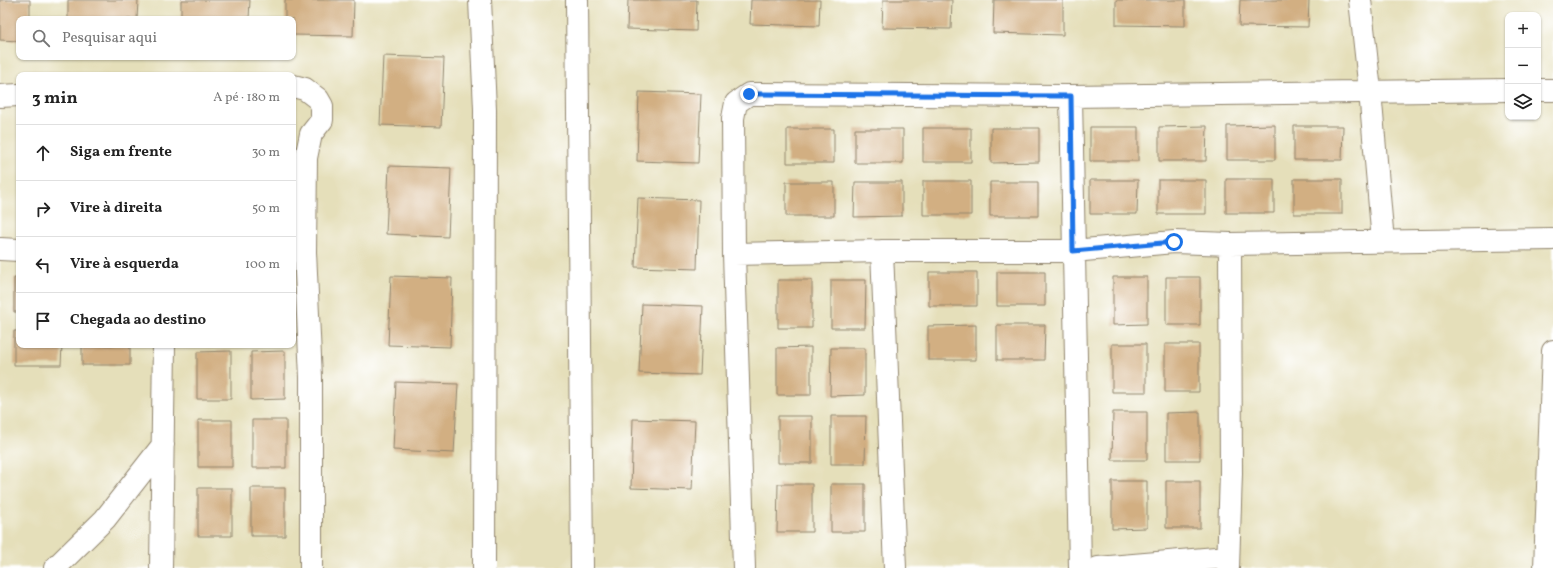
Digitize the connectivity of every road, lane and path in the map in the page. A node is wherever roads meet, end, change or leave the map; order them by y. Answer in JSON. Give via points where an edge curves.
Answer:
{"nodes":[{"id":1,"x":480,"y":0,"type":"edge"},
{"id":2,"x":577,"y":0,"type":"edge"},
{"id":3,"x":1360,"y":0,"type":"edge"},
{"id":4,"x":296,"y":87,"type":"edge"},
{"id":5,"x":1505,"y":90,"type":"edge"},
{"id":6,"x":1541,"y":90,"type":"edge"},
{"id":7,"x":1553,"y":90,"type":"edge"},
{"id":8,"x":1370,"y":91,"type":"junction"},
{"id":9,"x":16,"y":95,"type":"edge"},
{"id":10,"x":0,"y":96,"type":"edge"},
{"id":11,"x":1071,"y":96,"type":"junction"},
{"id":12,"x":1553,"y":239,"type":"edge"},
{"id":13,"x":1383,"y":242,"type":"junction"},
{"id":14,"x":1230,"y":244,"type":"junction"},
{"id":15,"x":0,"y":250,"type":"edge"},
{"id":16,"x":16,"y":250,"type":"edge"},
{"id":17,"x":882,"y":251,"type":"junction"},
{"id":18,"x":1073,"y":251,"type":"junction"},
{"id":19,"x":299,"y":252,"type":"edge"},
{"id":20,"x":734,"y":254,"type":"junction"},
{"id":21,"x":164,"y":348,"type":"edge"},
{"id":22,"x":1553,"y":351,"type":"edge"},
{"id":23,"x":163,"y":445,"type":"junction"},
{"id":24,"x":1228,"y":563,"type":"edge"},
{"id":25,"x":1548,"y":563,"type":"edge"},
{"id":26,"x":55,"y":568,"type":"edge"},
{"id":27,"x":161,"y":568,"type":"edge"},
{"id":28,"x":311,"y":568,"type":"edge"},
{"id":29,"x":484,"y":568,"type":"edge"},
{"id":30,"x":582,"y":568,"type":"edge"},
{"id":31,"x":744,"y":568,"type":"edge"},
{"id":32,"x":895,"y":568,"type":"edge"},
{"id":33,"x":1080,"y":568,"type":"edge"},
{"id":34,"x":1098,"y":568,"type":"edge"}],
"edges":[{"from":1,"to":29,"type":"street","via":[[485,109]]},
{"from":2,"to":30,"type":"street"},
{"from":3,"to":8,"type":"street"},
{"from":4,"to":19,"type":"street","via":[[309,92],[322,106],[322,120],[311,134],[306,158]]},
{"from":5,"to":8,"type":"street"},
{"from":6,"to":7,"type":"street"},
{"from":8,"to":11,"type":"street"},
{"from":8,"to":13,"type":"street"},
{"from":9,"to":10,"type":"street"},
{"from":11,"to":18,"type":"street"},
{"from":11,"to":20,"type":"street","via":[[749,94],[736,103],[733,118]]},
{"from":12,"to":13,"type":"street"},
{"from":13,"to":14,"type":"street"},
{"from":14,"to":18,"type":"street","via":[[1174,242]]},
{"from":14,"to":24,"type":"street","via":[[1231,473]]},
{"from":15,"to":16,"type":"street"},
{"from":17,"to":18,"type":"street"},
{"from":17,"to":20,"type":"street"},
{"from":17,"to":32,"type":"street"},
{"from":18,"to":33,"type":"street"},
{"from":19,"to":28,"type":"street","via":[[311,377]]},
{"from":20,"to":31,"type":"street"},
{"from":21,"to":23,"type":"street"},
{"from":22,"to":25,"type":"street"},
{"from":23,"to":26,"type":"street","via":[[105,519]]},
{"from":23,"to":27,"type":"street"},
{"from":24,"to":34,"type":"street"}]}
